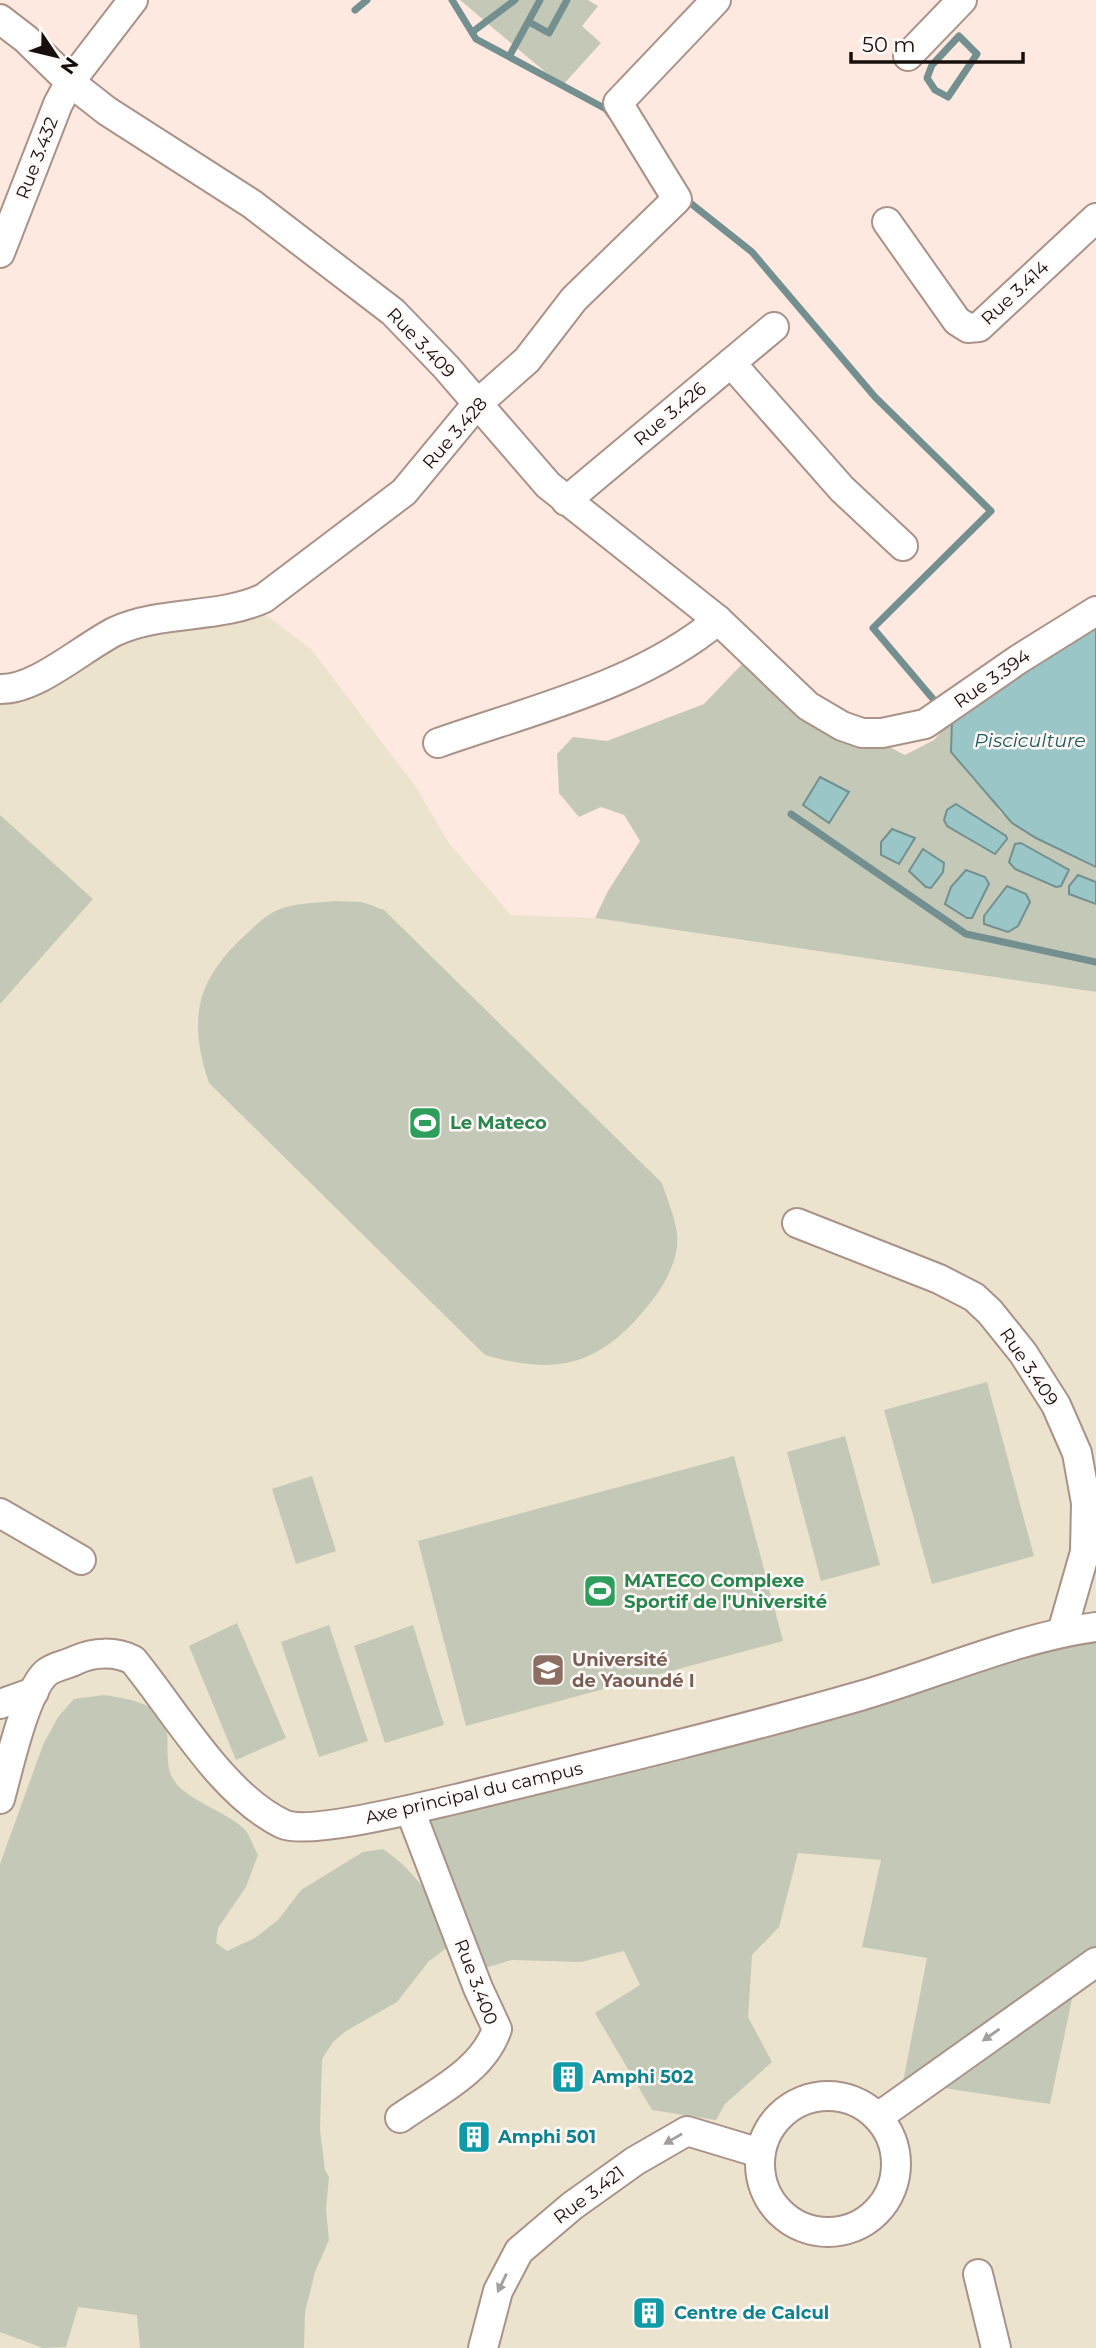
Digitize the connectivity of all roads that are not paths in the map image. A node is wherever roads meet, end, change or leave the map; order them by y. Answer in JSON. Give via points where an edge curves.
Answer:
{"nodes":[{"id":1,"x":134,"y":0,"type":"edge"},
{"id":2,"x":716,"y":0,"type":"edge"},
{"id":3,"x":962,"y":0,"type":"edge"},
{"id":4,"x":0,"y":19,"type":"edge"},
{"id":5,"x":908,"y":56,"type":"dead end"},
{"id":6,"x":70,"y":82,"type":"junction"},
{"id":7,"x":1096,"y":218,"type":"edge"},
{"id":8,"x":887,"y":222,"type":"dead end"},
{"id":9,"x":0,"y":253,"type":"edge"},
{"id":10,"x":774,"y":327,"type":"dead end"},
{"id":11,"x":731,"y":363,"type":"junction"},
{"id":12,"x":476,"y":405,"type":"junction"},
{"id":13,"x":566,"y":501,"type":"junction"},
{"id":14,"x":903,"y":546,"type":"dead end"},
{"id":15,"x":1096,"y":611,"type":"edge"},
{"id":16,"x":718,"y":620,"type":"junction"},
{"id":17,"x":0,"y":689,"type":"edge"},
{"id":18,"x":882,"y":733,"type":"joint"},
{"id":19,"x":438,"y":743,"type":"dead end"},
{"id":20,"x":797,"y":1223,"type":"dead end"},
{"id":21,"x":0,"y":1513,"type":"edge"},
{"id":22,"x":80,"y":1560,"type":"dead end"},
{"id":23,"x":1096,"y":1628,"type":"edge"},
{"id":24,"x":1062,"y":1632,"type":"junction"},
{"id":25,"x":34,"y":1692,"type":"junction"},
{"id":26,"x":0,"y":1704,"type":"edge"},
{"id":27,"x":0,"y":1799,"type":"edge"},
{"id":28,"x":410,"y":1810,"type":"junction"},
{"id":29,"x":1096,"y":1962,"type":"edge"},
{"id":30,"x":878,"y":2117,"type":"junction"},
{"id":31,"x":400,"y":2118,"type":"dead end"},
{"id":32,"x":760,"y":2152,"type":"junction"},
{"id":33,"x":978,"y":2274,"type":"dead end"},
{"id":34,"x":483,"y":2348,"type":"edge"},
{"id":35,"x":996,"y":2348,"type":"edge"}],
"edges":[{"from":1,"to":6,"type":"street","name":"Rue 3.432"},
{"from":2,"to":12,"type":"street","name":"Rue 3.428","via":[[618,103],[677,199],[574,299],[527,360]]},
{"from":3,"to":5,"type":"street"},
{"from":4,"to":6,"type":"street","name":"Rue 3.409"},
{"from":6,"to":9,"type":"street","name":"Rue 3.432","via":[[46,130]]},
{"from":6,"to":12,"type":"street","name":"Rue 3.409","via":[[252,204],[393,312]]},
{"from":7,"to":8,"type":"street","name":"Rue 3.414","via":[[979,327],[968,328],[957,321]]},
{"from":10,"to":11,"type":"street","name":"Rue 3.426"},
{"from":11,"to":13,"type":"street","name":"Rue 3.426"},
{"from":11,"to":14,"type":"street","via":[[842,489]]},
{"from":12,"to":13,"type":"street","name":"Rue 3.409"},
{"from":12,"to":17,"type":"street","name":"Rue 3.428","via":[[404,492],[264,598],[142,622],[117,631],[36,679]]},
{"from":13,"to":16,"type":"street","name":"Rue 3.409"},
{"from":15,"to":18,"type":"street","name":"Rue 3.394","via":[[925,724]]},
{"from":16,"to":18,"type":"street","name":"Rue 3.409","via":[[808,706],[842,726]]},
{"from":16,"to":19,"type":"street","via":[[643,670]]},
{"from":20,"to":24,"type":"street","name":"Rue 3.409","via":[[974,1297],[1023,1353],[1056,1405],[1077,1453],[1086,1503],[1085,1552]]},
{"from":21,"to":22,"type":"street"},
{"from":23,"to":24,"type":"street","name":"Axe principal du campus"},
{"from":24,"to":28,"type":"street","name":"Axe principal du campus","via":[[744,1729]]},
{"from":25,"to":26,"type":"street"},
{"from":25,"to":27,"type":"street","name":"Axe principal du campus"},
{"from":25,"to":28,"type":"street","name":"Axe principal du campus","via":[[46,1673],[92,1655],[122,1654],[133,1660],[223,1778],[246,1800],[285,1825],[339,1824]]},
{"from":28,"to":31,"type":"street","name":"Rue 3.400","via":[[497,2029],[480,2061]]},
{"from":29,"to":30,"type":"street","one_way":true},
{"from":30,"to":32,"type":"street","via":[[846,2097],[808,2098],[777,2119]]},
{"from":30,"to":32,"type":"street","via":[[895,2152],[891,2191],[865,2221],[848,2229],[818,2231],[790,2221],[765,2191]]},
{"from":32,"to":34,"type":"street","name":"Rue 3.421","one_way":true,"via":[[687,2131],[635,2161],[519,2251],[498,2291]]},
{"from":33,"to":35,"type":"street"}]}
